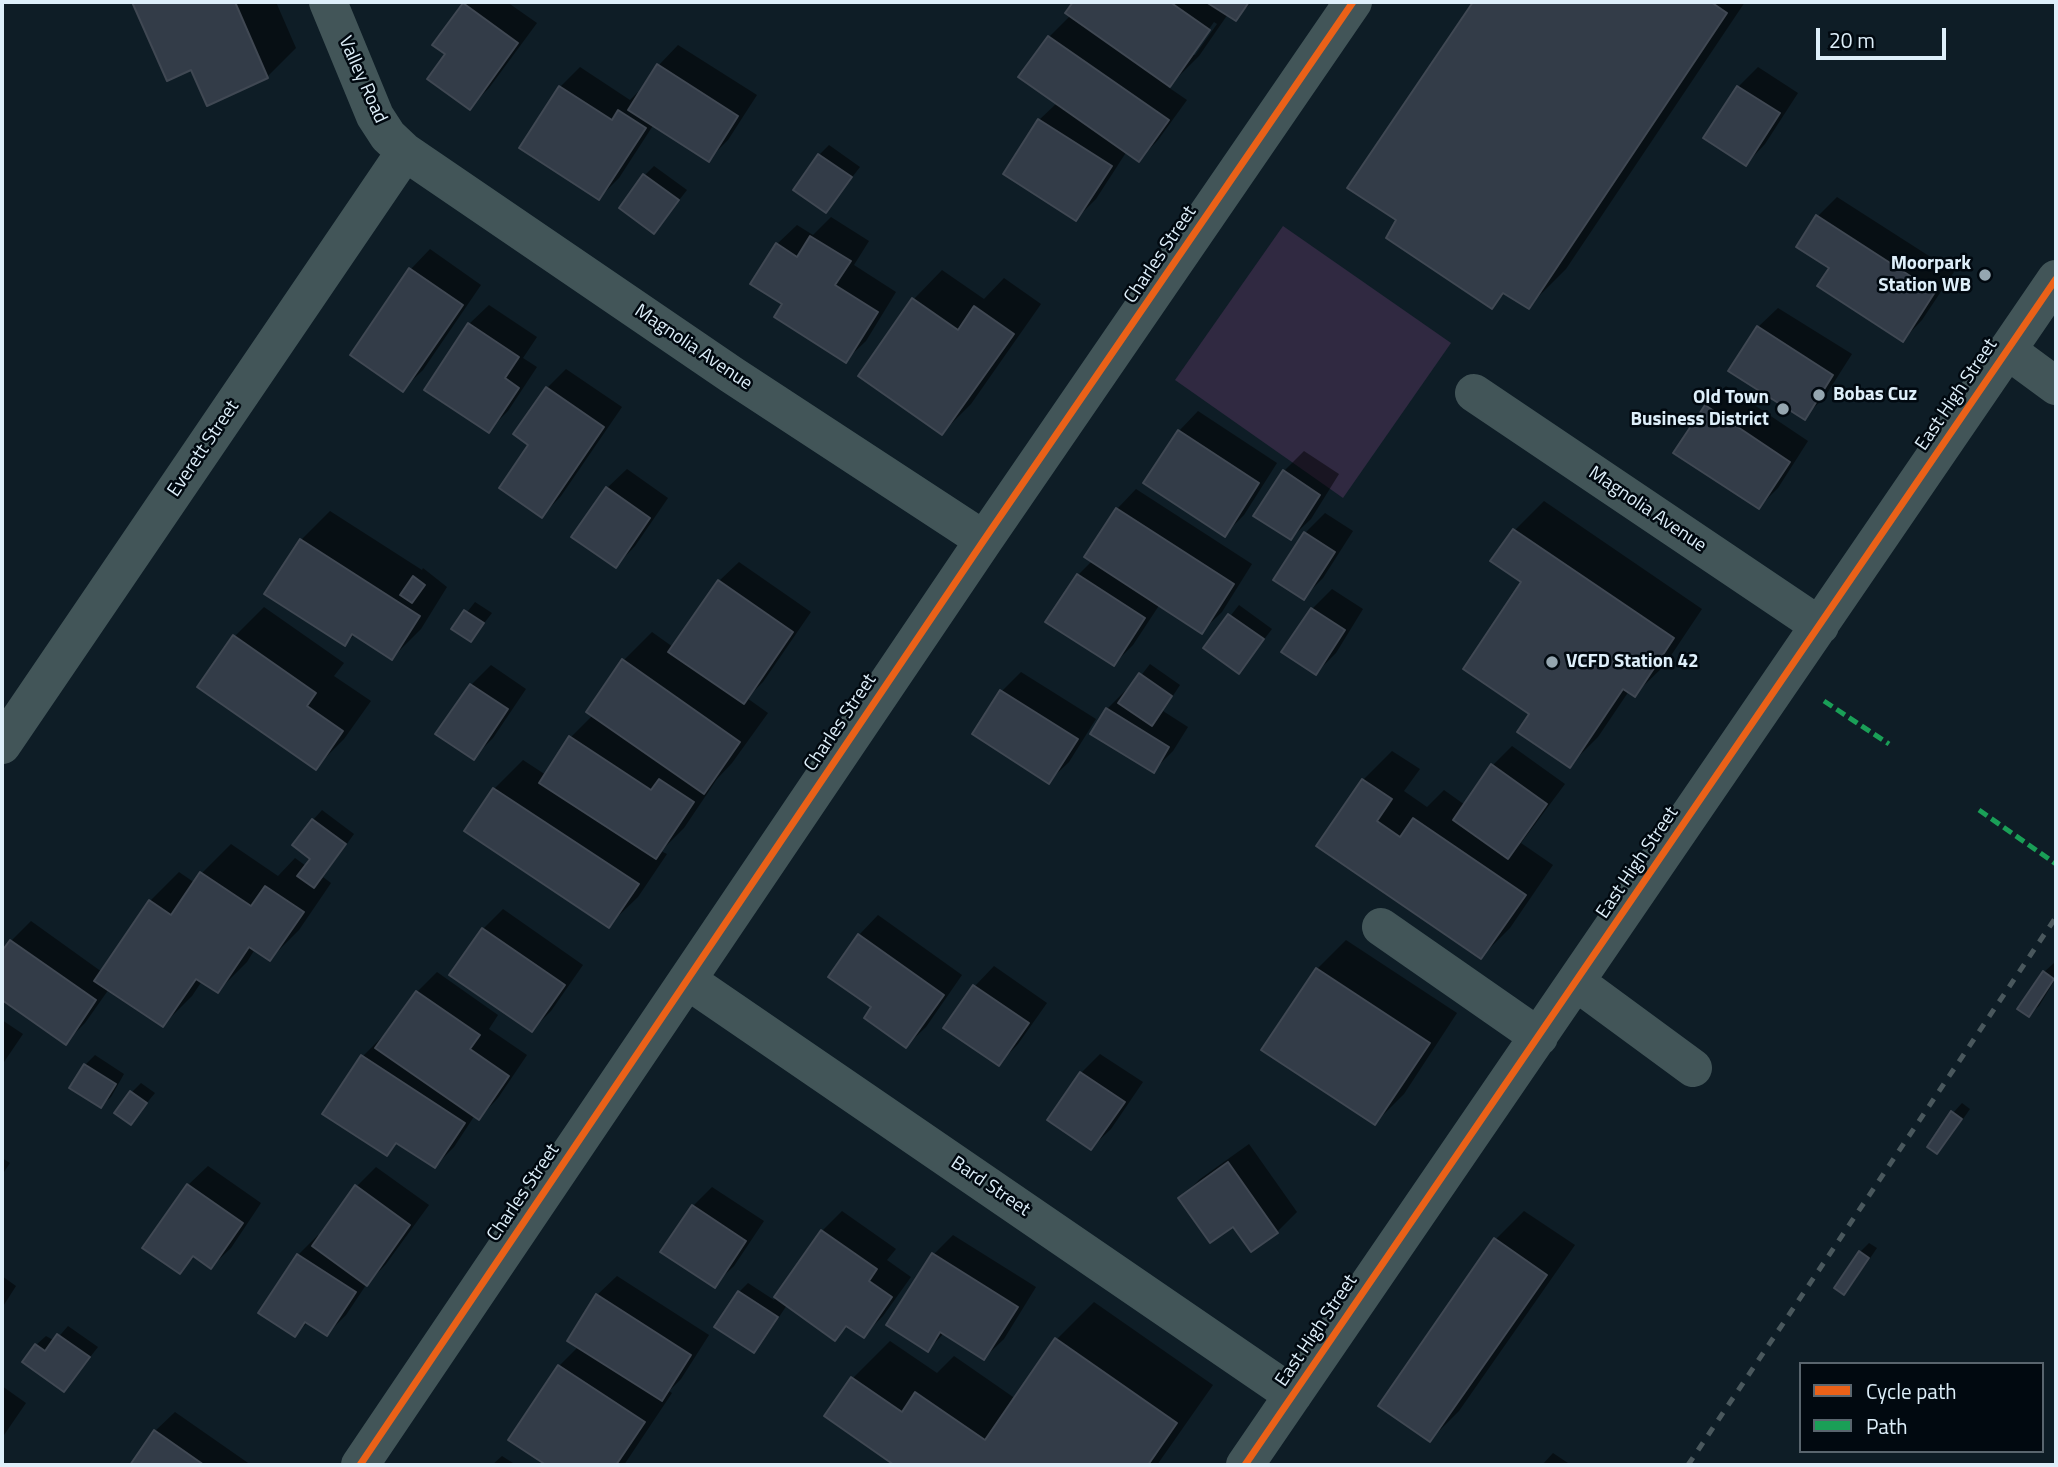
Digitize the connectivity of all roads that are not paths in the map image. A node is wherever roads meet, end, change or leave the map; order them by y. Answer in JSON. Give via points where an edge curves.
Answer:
{"nodes":[{"id":1,"x":328,"y":2,"type":"edge"},
{"id":2,"x":1353,"y":2,"type":"edge"},
{"id":3,"x":405,"y":152,"type":"junction"},
{"id":4,"x":2056,"y":279,"type":"edge"},
{"id":5,"x":2007,"y":350,"type":"junction"},
{"id":6,"x":2056,"y":386,"type":"edge"},
{"id":7,"x":1474,"y":393,"type":"dead end"},
{"id":8,"x":984,"y":540,"type":"junction"},
{"id":9,"x":1820,"y":626,"type":"junction"},
{"id":10,"x":2,"y":745,"type":"edge"},
{"id":11,"x":1381,"y":927,"type":"dead end"},
{"id":12,"x":687,"y":980,"type":"junction"},
{"id":13,"x":1576,"y":982,"type":"junction"},
{"id":14,"x":1539,"y":1037,"type":"junction"},
{"id":15,"x":1693,"y":1068,"type":"dead end"},
{"id":16,"x":1293,"y":1395,"type":"junction"},
{"id":17,"x":360,"y":1465,"type":"edge"},
{"id":18,"x":1245,"y":1465,"type":"edge"}],
"edges":[{"from":1,"to":3,"type":"street","name":"Valley Road","via":[[375,116]]},
{"from":2,"to":8,"type":"street","name":"Charles Street"},
{"from":3,"to":8,"type":"street","name":"Magnolia Avenue"},
{"from":3,"to":10,"type":"street","name":"Everett Street"},
{"from":4,"to":5,"type":"street","name":"East High Street"},
{"from":5,"to":6,"type":"street"},
{"from":5,"to":9,"type":"street","name":"East High Street"},
{"from":7,"to":9,"type":"street","name":"Magnolia Avenue"},
{"from":8,"to":12,"type":"street","name":"Charles Street"},
{"from":9,"to":13,"type":"street","name":"East High Street"},
{"from":11,"to":14,"type":"street"},
{"from":12,"to":16,"type":"street","name":"Bard Street"},
{"from":12,"to":17,"type":"street","name":"Charles Street"},
{"from":13,"to":14,"type":"street","name":"East High Street"},
{"from":13,"to":15,"type":"street"},
{"from":14,"to":16,"type":"street","name":"East High Street"},
{"from":16,"to":18,"type":"street","name":"East High Street"}]}
